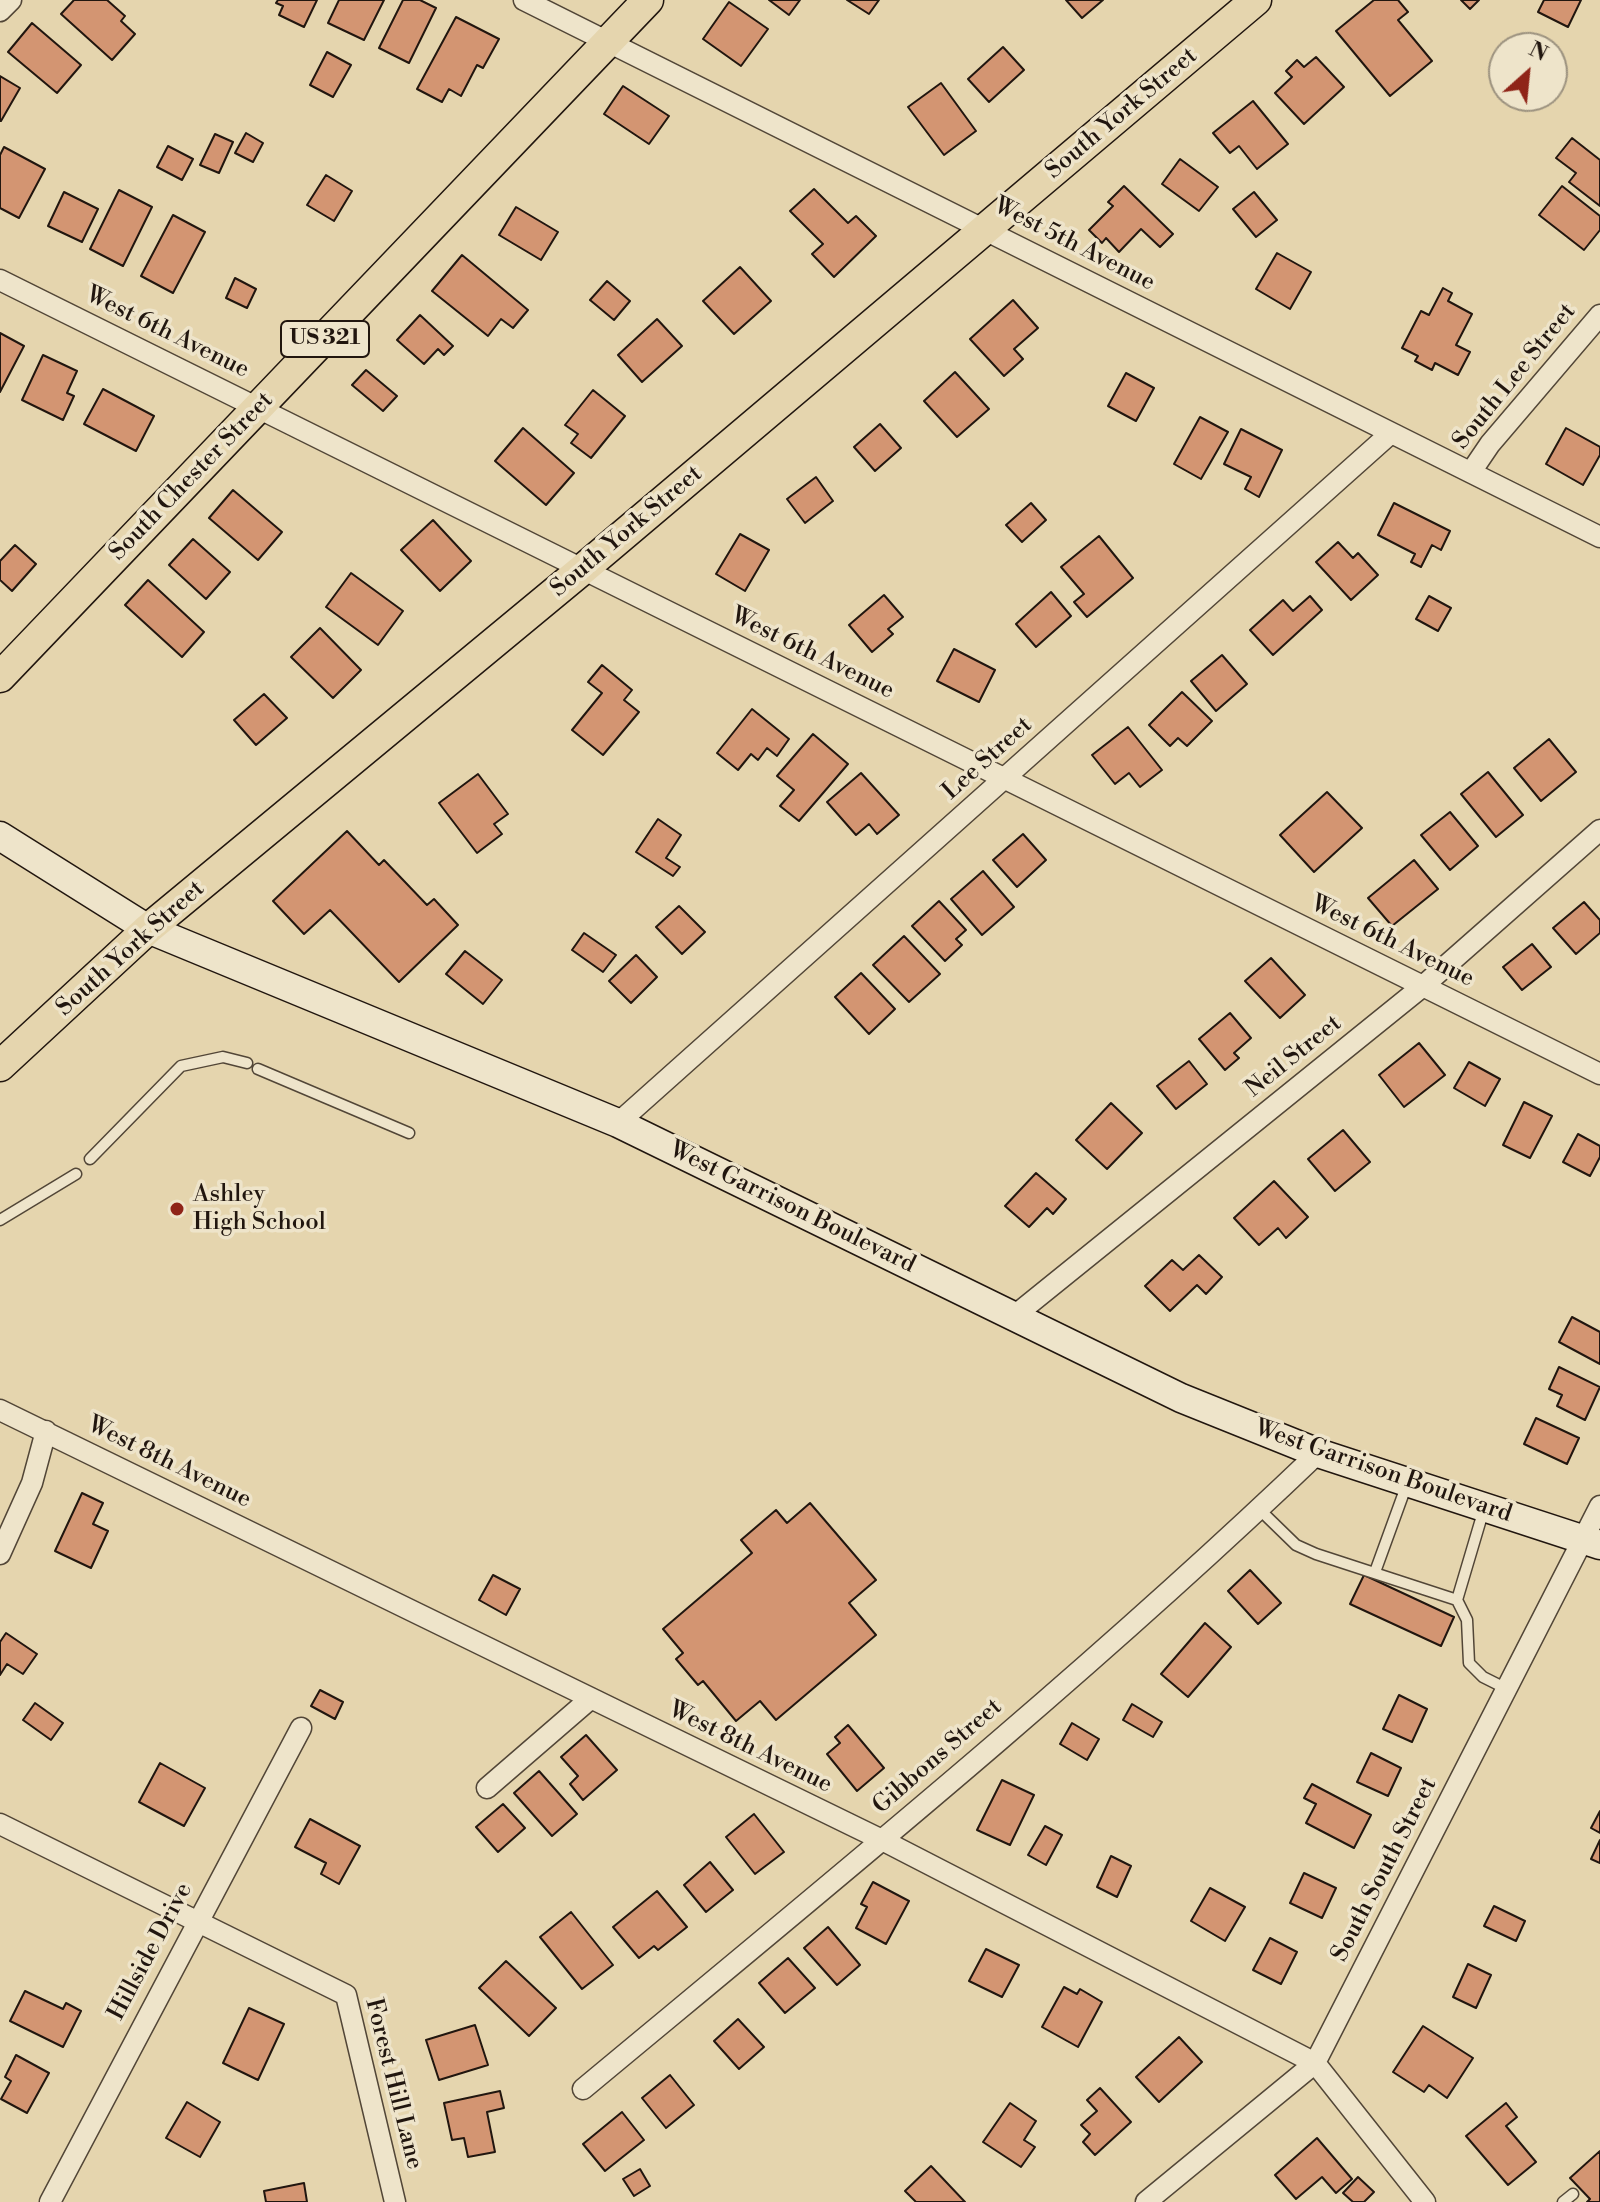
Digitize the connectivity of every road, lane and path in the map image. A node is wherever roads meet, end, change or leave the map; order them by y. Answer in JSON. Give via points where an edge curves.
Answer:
{"nodes":[{"id":1,"x":11,"y":0,"type":"edge"},
{"id":2,"x":524,"y":0,"type":"edge"},
{"id":3,"x":648,"y":0,"type":"edge"},
{"id":4,"x":1256,"y":0,"type":"edge"},
{"id":5,"x":0,"y":11,"type":"edge"},
{"id":6,"x":609,"y":42,"type":"junction"},
{"id":7,"x":985,"y":230,"type":"junction"},
{"id":8,"x":0,"y":280,"type":"edge"},
{"id":9,"x":1600,"y":315,"type":"edge"},
{"id":10,"x":258,"y":408,"type":"junction"},
{"id":11,"x":1391,"y":433,"type":"junction"},
{"id":12,"x":1471,"y":472,"type":"junction"},
{"id":13,"x":1600,"y":537,"type":"edge"},
{"id":14,"x":583,"y":569,"type":"junction"},
{"id":15,"x":0,"y":677,"type":"edge"},
{"id":16,"x":1005,"y":779,"type":"junction"},
{"id":17,"x":1600,"y":830,"type":"edge"},
{"id":18,"x":0,"y":836,"type":"edge"},
{"id":19,"x":148,"y":929,"type":"junction"},
{"id":20,"x":1423,"y":986,"type":"junction"},
{"id":21,"x":247,"y":1063,"type":"dead end"},
{"id":22,"x":0,"y":1066,"type":"edge"},
{"id":23,"x":258,"y":1069,"type":"dead end"},
{"id":24,"x":1600,"y":1074,"type":"edge"},
{"id":25,"x":618,"y":1123,"type":"junction"},
{"id":26,"x":409,"y":1133,"type":"dead end"},
{"id":27,"x":90,"y":1159,"type":"dead end"},
{"id":28,"x":76,"y":1174,"type":"dead end"},
{"id":29,"x":0,"y":1220,"type":"edge"},
{"id":30,"x":1013,"y":1317,"type":"junction"},
{"id":31,"x":0,"y":1410,"type":"edge"},
{"id":32,"x":46,"y":1431,"type":"junction"},
{"id":33,"x":1318,"y":1453,"type":"junction"},
{"id":34,"x":1408,"y":1482,"type":"junction"},
{"id":35,"x":1600,"y":1506,"type":"edge"},
{"id":36,"x":1484,"y":1507,"type":"junction"},
{"id":37,"x":1259,"y":1509,"type":"junction"},
{"id":38,"x":1592,"y":1542,"type":"edge"},
{"id":39,"x":0,"y":1554,"type":"edge"},
{"id":40,"x":1375,"y":1572,"type":"junction"},
{"id":41,"x":1457,"y":1600,"type":"junction"},
{"id":42,"x":1507,"y":1689,"type":"junction"},
{"id":43,"x":590,"y":1699,"type":"junction"},
{"id":44,"x":301,"y":1728,"type":"dead end"},
{"id":45,"x":487,"y":1788,"type":"dead end"},
{"id":46,"x":0,"y":1824,"type":"edge"},
{"id":47,"x":882,"y":1840,"type":"junction"},
{"id":48,"x":197,"y":1919,"type":"junction"},
{"id":49,"x":1315,"y":2063,"type":"junction"},
{"id":50,"x":583,"y":2089,"type":"dead end"},
{"id":51,"x":1573,"y":2194,"type":"dead end"},
{"id":52,"x":50,"y":2202,"type":"edge"},
{"id":53,"x":395,"y":2202,"type":"edge"},
{"id":54,"x":1146,"y":2202,"type":"edge"},
{"id":55,"x":1425,"y":2202,"type":"edge"},
{"id":56,"x":1563,"y":2202,"type":"edge"}],
"edges":[{"from":1,"to":5,"type":"street"},
{"from":2,"to":6,"type":"street","name":"West 5th Avenue"},
{"from":3,"to":6,"type":"main road","name":"South Chester Street","number":"US 321"},
{"from":4,"to":7,"type":"main road","name":"South York Street"},
{"from":6,"to":7,"type":"street","name":"West 5th Avenue"},
{"from":6,"to":10,"type":"main road","name":"South Chester Street","number":"US 321"},
{"from":7,"to":11,"type":"street","name":"West 5th Avenue"},
{"from":7,"to":14,"type":"main road","name":"South York Street"},
{"from":8,"to":10,"type":"street","name":"West 6th Avenue"},
{"from":9,"to":12,"type":"street","name":"South Lee Street"},
{"from":10,"to":14,"type":"street","name":"West 6th Avenue"},
{"from":10,"to":15,"type":"main road","name":"South Chester Street","number":"US 321"},
{"from":11,"to":12,"type":"street","name":"West 5th Avenue"},
{"from":11,"to":16,"type":"street","name":"Lee Street"},
{"from":12,"to":13,"type":"street","name":"West 5th Avenue"},
{"from":14,"to":16,"type":"street","name":"West 6th Avenue"},
{"from":14,"to":19,"type":"main road","name":"South York Street"},
{"from":16,"to":20,"type":"street","name":"West 6th Avenue"},
{"from":16,"to":25,"type":"street","name":"Lee Street"},
{"from":17,"to":20,"type":"street","name":"Neil Street"},
{"from":18,"to":19,"type":"main road","name":"West Garrison Boulevard"},
{"from":19,"to":22,"type":"main road","name":"South York Street"},
{"from":19,"to":25,"type":"main road","name":"West Garrison Boulevard"},
{"from":20,"to":24,"type":"street","name":"West 6th Avenue"},
{"from":20,"to":30,"type":"street","name":"Neil Street"},
{"from":21,"to":27,"type":"lane","via":[[223,1057],[181,1066]]},
{"from":23,"to":26,"type":"lane"},
{"from":25,"to":30,"type":"main road","name":"West Garrison Boulevard"},
{"from":28,"to":29,"type":"lane"},
{"from":30,"to":33,"type":"main road","name":"West Garrison Boulevard","via":[[1181,1398]]},
{"from":31,"to":32,"type":"street","name":"West 8th Avenue"},
{"from":32,"to":39,"type":"street","via":[[32,1483]]},
{"from":32,"to":43,"type":"street","name":"West 8th Avenue"},
{"from":33,"to":34,"type":"main road","name":"West Garrison Boulevard"},
{"from":33,"to":37,"type":"street","name":"Gibbons Street"},
{"from":34,"to":36,"type":"main road","name":"West Garrison Boulevard"},
{"from":34,"to":40,"type":"lane"},
{"from":35,"to":38,"type":"street","name":"South South Street"},
{"from":36,"to":38,"type":"main road","name":"West Garrison Boulevard"},
{"from":36,"to":41,"type":"lane"},
{"from":37,"to":40,"type":"lane","via":[[1296,1545]]},
{"from":37,"to":47,"type":"street","name":"Gibbons Street"},
{"from":38,"to":42,"type":"street","name":"South South Street"},
{"from":40,"to":41,"type":"lane"},
{"from":41,"to":42,"type":"lane","via":[[1467,1620],[1469,1663]]},
{"from":42,"to":49,"type":"street","name":"South South Street"},
{"from":43,"to":45,"type":"street"},
{"from":43,"to":47,"type":"street","name":"West 8th Avenue"},
{"from":44,"to":48,"type":"street","name":"Hillside Drive"},
{"from":46,"to":48,"type":"street"},
{"from":47,"to":49,"type":"street","name":"West 8th Avenue"},
{"from":47,"to":50,"type":"street","name":"Gibbons Street"},
{"from":48,"to":52,"type":"street","name":"Hillside Drive"},
{"from":48,"to":53,"type":"street","name":"Forest Hill Lane","via":[[346,1995]]},
{"from":49,"to":54,"type":"street","name":"South South Street"},
{"from":49,"to":55,"type":"street","name":"West 8th Avenue"},
{"from":51,"to":56,"type":"lane"}]}
